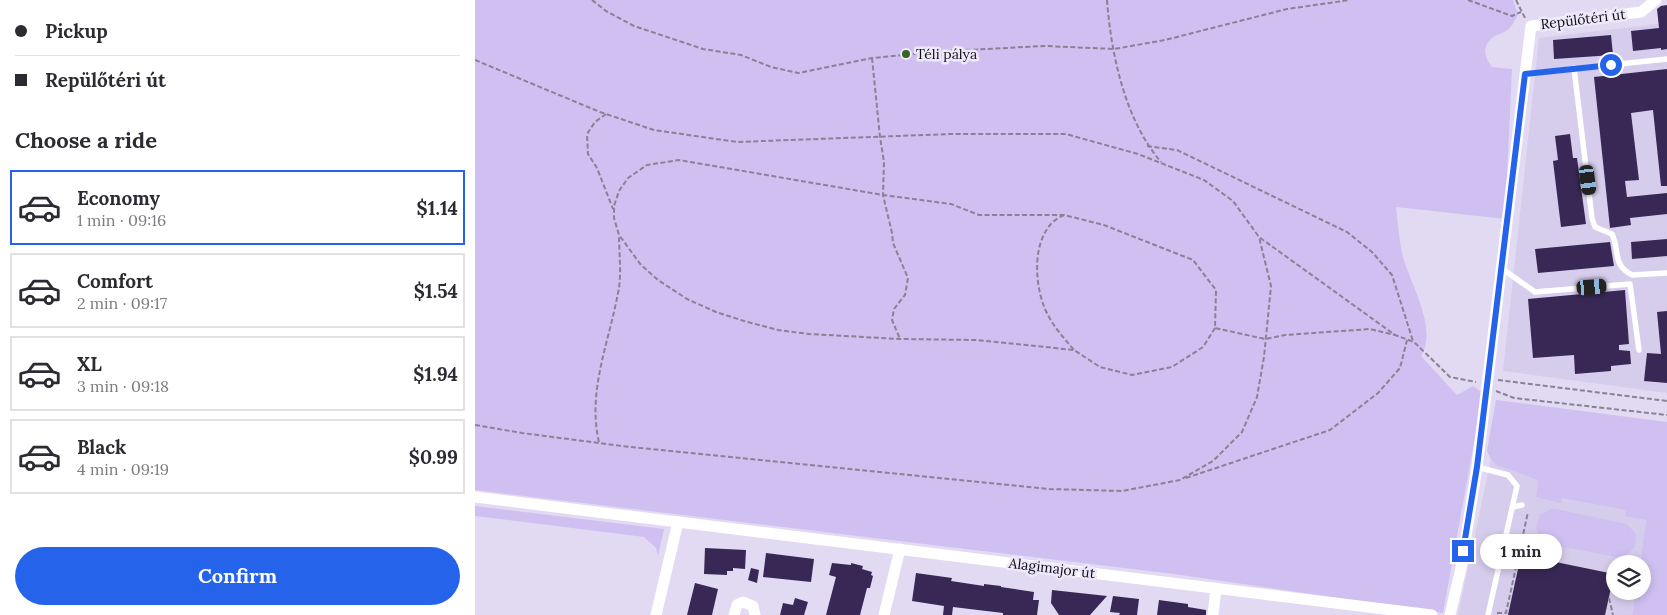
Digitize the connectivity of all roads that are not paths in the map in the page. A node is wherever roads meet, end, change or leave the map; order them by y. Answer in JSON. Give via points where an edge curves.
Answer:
{"nodes":[{"id":1,"x":1656,"y":0,"type":"edge"},
{"id":2,"x":1667,"y":59,"type":"edge"},
{"id":3,"x":1574,"y":68,"type":"junction"},
{"id":4,"x":1525,"y":74,"type":"junction"},
{"id":5,"x":1501,"y":268,"type":"junction"},
{"id":6,"x":1667,"y":273,"type":"edge"},
{"id":7,"x":1639,"y":350,"type":"dead end"},
{"id":8,"x":1477,"y":467,"type":"junction"},
{"id":9,"x":475,"y":497,"type":"edge"},
{"id":10,"x":1522,"y":505,"type":"road end"},
{"id":11,"x":1513,"y":507,"type":"junction"},
{"id":12,"x":678,"y":522,"type":"junction"},
{"id":13,"x":900,"y":549,"type":"junction"},
{"id":14,"x":1216,"y":588,"type":"junction"},
{"id":15,"x":1496,"y":612,"type":"edge"},
{"id":16,"x":1487,"y":614,"type":"edge"},
{"id":17,"x":656,"y":615,"type":"edge"},
{"id":18,"x":734,"y":615,"type":"edge"},
{"id":19,"x":755,"y":615,"type":"edge"},
{"id":20,"x":884,"y":615,"type":"edge"},
{"id":21,"x":1213,"y":615,"type":"edge"},
{"id":22,"x":1428,"y":615,"type":"edge"},
{"id":23,"x":1450,"y":615,"type":"edge"}],
"edges":[{"from":1,"to":4,"type":"street","name":"Repülőtéri út","via":[[1641,12],[1531,26]]},
{"from":2,"to":3,"type":"lane"},
{"from":3,"to":4,"type":"lane"},
{"from":3,"to":6,"type":"lane","via":[[1595,227],[1613,234],[1623,270],[1632,275]]},
{"from":4,"to":5,"type":"street","name":"Repülőtéri út"},
{"from":5,"to":7,"type":"lane","via":[[1535,292],[1630,284]]},
{"from":5,"to":8,"type":"street","name":"Repülőtéri út","via":[[1484,382]]},
{"from":8,"to":11,"type":"lane","via":[[1505,474],[1513,480],[1517,486]]},
{"from":8,"to":23,"type":"street","name":"Repülőtéri út"},
{"from":9,"to":12,"type":"street","name":"Alagimajor út"},
{"from":10,"to":11,"type":"lane"},
{"from":11,"to":16,"type":"lane"},
{"from":12,"to":13,"type":"street","name":"Alagimajor út"},
{"from":12,"to":17,"type":"street"},
{"from":13,"to":14,"type":"street","name":"Alagimajor út"},
{"from":13,"to":20,"type":"street"},
{"from":14,"to":21,"type":"street"},
{"from":14,"to":22,"type":"street","name":"Alagimajor út"},
{"from":15,"to":16,"type":"lane"},
{"from":18,"to":19,"type":"street","via":[[737,606],[743,602],[753,606]]}]}
